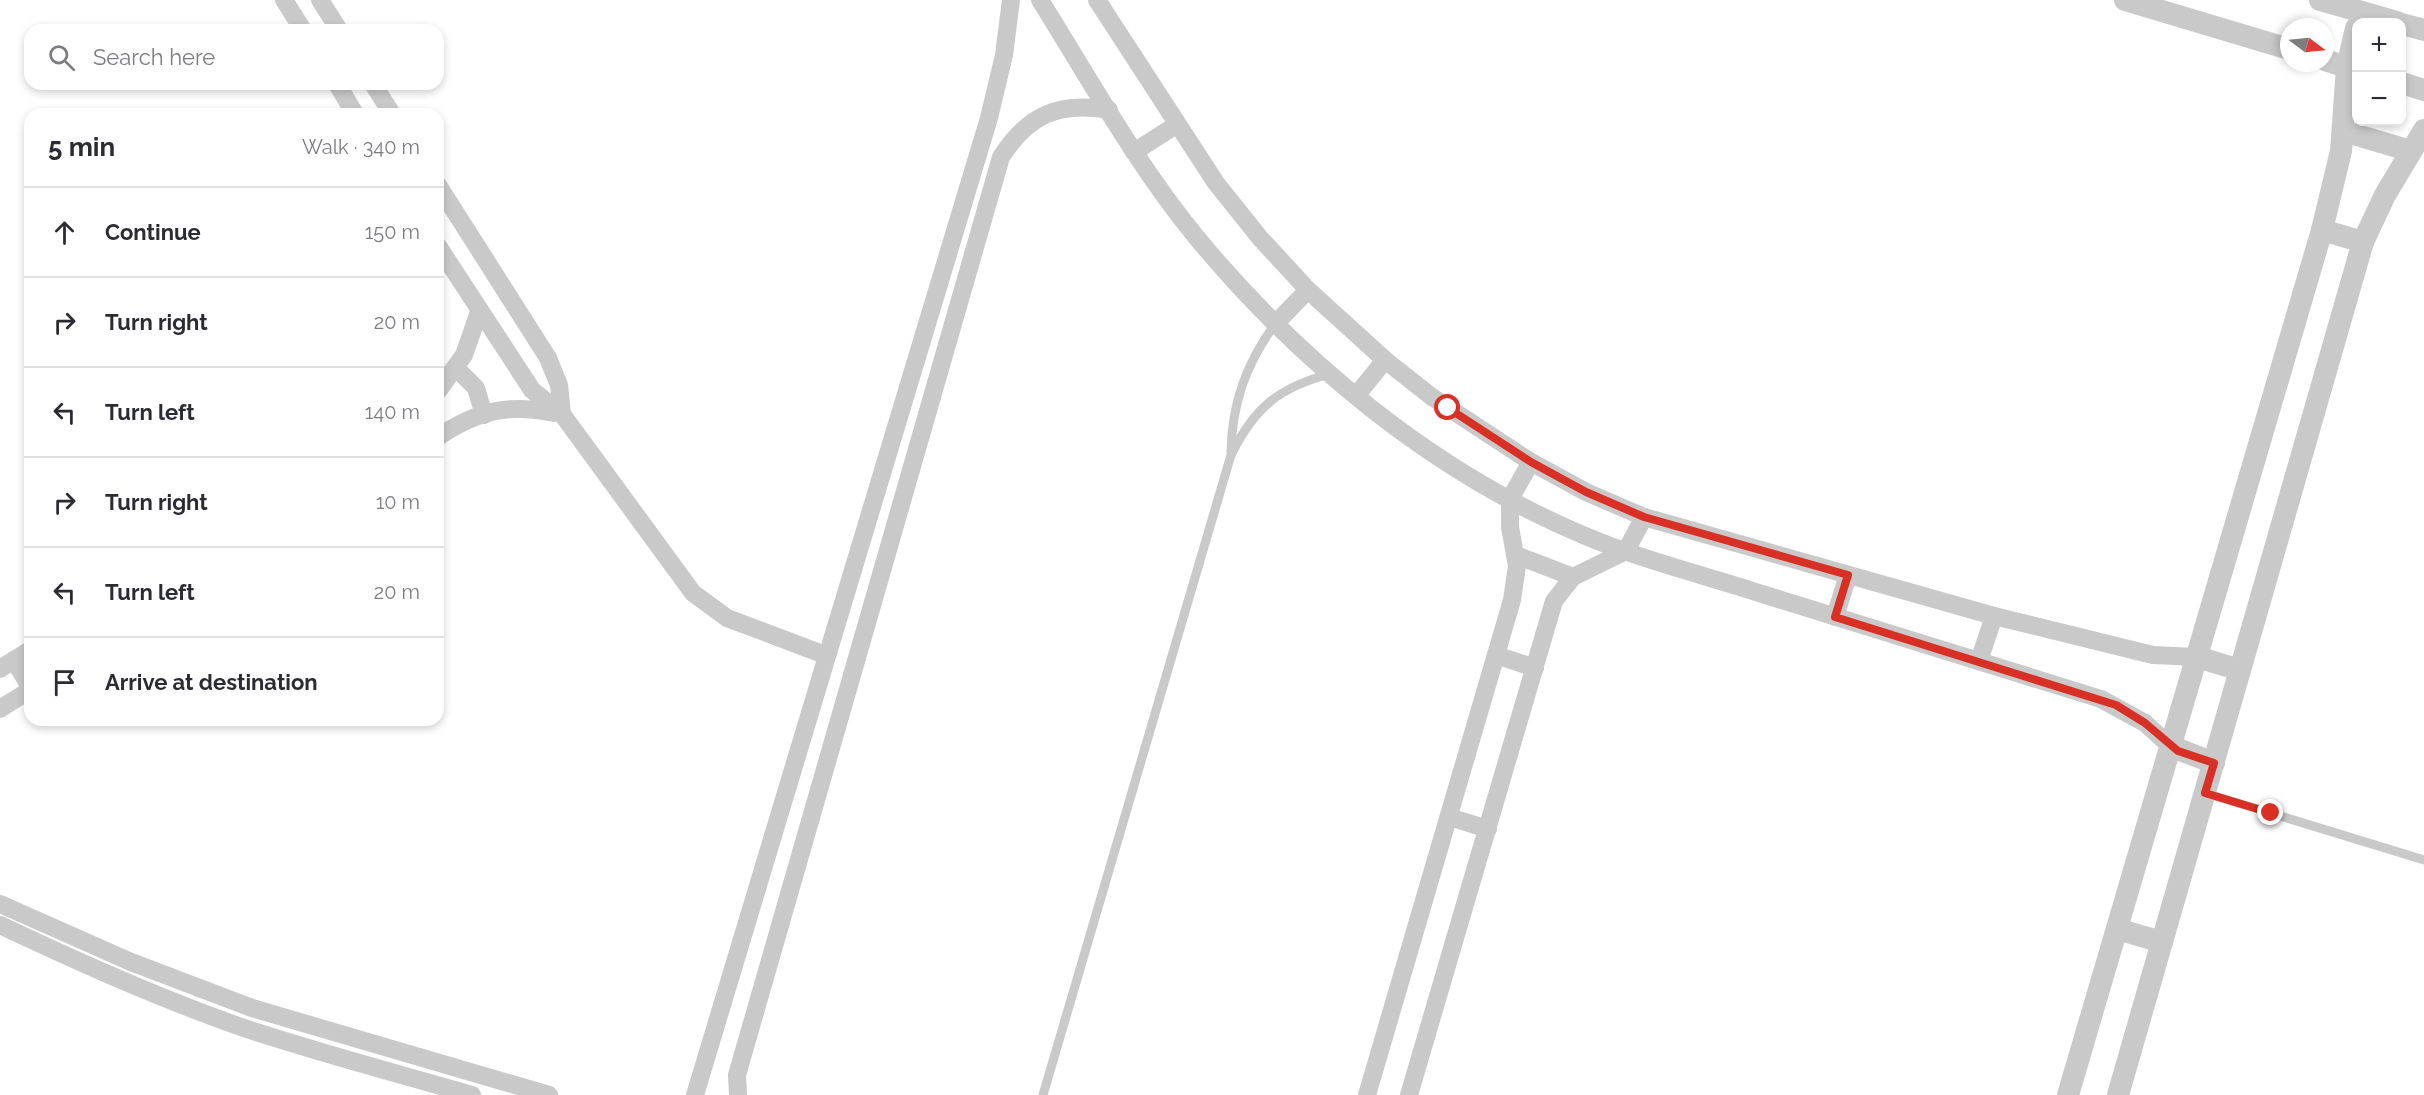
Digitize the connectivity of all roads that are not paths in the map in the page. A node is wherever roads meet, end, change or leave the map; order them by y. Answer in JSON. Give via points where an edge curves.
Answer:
{"nodes":[{"id":1,"x":284,"y":0,"type":"edge"},
{"id":2,"x":320,"y":0,"type":"edge"},
{"id":3,"x":1011,"y":0,"type":"edge"},
{"id":4,"x":1040,"y":0,"type":"edge"},
{"id":5,"x":1096,"y":0,"type":"edge"},
{"id":6,"x":2125,"y":0,"type":"edge"},
{"id":7,"x":2320,"y":0,"type":"edge"},
{"id":8,"x":2353,"y":18,"type":"edge"},
{"id":9,"x":299,"y":24,"type":"edge"},
{"id":10,"x":335,"y":24,"type":"edge"},
{"id":11,"x":2406,"y":25,"type":"edge"},
{"id":12,"x":2424,"y":30,"type":"edge"},
{"id":13,"x":2280,"y":46,"type":"edge"},
{"id":14,"x":2334,"y":63,"type":"edge"},
{"id":15,"x":2352,"y":68,"type":"edge"},
{"id":16,"x":2406,"y":84,"type":"edge"},
{"id":17,"x":341,"y":90,"type":"edge"},
{"id":18,"x":377,"y":90,"type":"edge"},
{"id":19,"x":2424,"y":90,"type":"edge"},
{"id":20,"x":351,"y":108,"type":"edge"},
{"id":21,"x":388,"y":108,"type":"edge"},
{"id":22,"x":1109,"y":110,"type":"junction"},
{"id":23,"x":1176,"y":125,"type":"junction"},
{"id":24,"x":2424,"y":130,"type":"edge"},
{"id":25,"x":2343,"y":131,"type":"junction"},
{"id":26,"x":2411,"y":151,"type":"junction"},
{"id":27,"x":1134,"y":152,"type":"junction"},
{"id":28,"x":967,"y":189,"type":"junction"},
{"id":29,"x":444,"y":194,"type":"edge"},
{"id":30,"x":990,"y":195,"type":"junction"},
{"id":31,"x":2322,"y":230,"type":"junction"},
{"id":32,"x":2363,"y":242,"type":"junction"},
{"id":33,"x":444,"y":256,"type":"edge"},
{"id":34,"x":1308,"y":290,"type":"junction"},
{"id":35,"x":479,"y":312,"type":"junction"},
{"id":36,"x":1275,"y":324,"type":"junction"},
{"id":37,"x":1385,"y":360,"type":"junction"},
{"id":38,"x":456,"y":368,"type":"junction"},
{"id":39,"x":1330,"y":374,"type":"junction"},
{"id":40,"x":444,"y":383,"type":"edge"},
{"id":41,"x":1356,"y":396,"type":"junction"},
{"id":42,"x":562,"y":414,"type":"junction"},
{"id":43,"x":484,"y":415,"type":"junction"},
{"id":44,"x":444,"y":432,"type":"edge"},
{"id":45,"x":1231,"y":455,"type":"junction"},
{"id":46,"x":1531,"y":462,"type":"junction"},
{"id":47,"x":1510,"y":498,"type":"junction"},
{"id":48,"x":1644,"y":517,"type":"junction"},
{"id":49,"x":865,"y":525,"type":"junction"},
{"id":50,"x":892,"y":533,"type":"junction"},
{"id":51,"x":1626,"y":551,"type":"junction"},
{"id":52,"x":1516,"y":555,"type":"junction"},
{"id":53,"x":1848,"y":575,"type":"junction"},
{"id":54,"x":1572,"y":577,"type":"junction"},
{"id":55,"x":1994,"y":616,"type":"junction"},
{"id":56,"x":1835,"y":617,"type":"junction"},
{"id":57,"x":24,"y":654,"type":"edge"},
{"id":58,"x":825,"y":655,"type":"junction"},
{"id":59,"x":1496,"y":655,"type":"junction"},
{"id":60,"x":2197,"y":657,"type":"junction"},
{"id":61,"x":1979,"y":661,"type":"junction"},
{"id":62,"x":7,"y":665,"type":"edge"},
{"id":63,"x":1534,"y":668,"type":"junction"},
{"id":64,"x":2240,"y":670,"type":"junction"},
{"id":65,"x":24,"y":682,"type":"edge"},
{"id":66,"x":24,"y":692,"type":"edge"},
{"id":67,"x":0,"y":709,"type":"edge"},
{"id":68,"x":2170,"y":746,"type":"junction"},
{"id":69,"x":2214,"y":763,"type":"junction"},
{"id":70,"x":2205,"y":793,"type":"junction"},
{"id":71,"x":1449,"y":817,"type":"junction"},
{"id":72,"x":1488,"y":829,"type":"junction"},
{"id":73,"x":2424,"y":860,"type":"edge"},
{"id":74,"x":0,"y":904,"type":"edge"},
{"id":75,"x":0,"y":925,"type":"edge"},
{"id":76,"x":2117,"y":929,"type":"junction"},
{"id":77,"x":2162,"y":942,"type":"junction"},
{"id":78,"x":377,"y":1046,"type":"junction"},
{"id":79,"x":370,"y":1066,"type":"junction"},
{"id":80,"x":472,"y":1095,"type":"edge"},
{"id":81,"x":549,"y":1095,"type":"edge"},
{"id":82,"x":695,"y":1095,"type":"edge"},
{"id":83,"x":738,"y":1095,"type":"edge"},
{"id":84,"x":1043,"y":1095,"type":"edge"},
{"id":85,"x":1367,"y":1095,"type":"edge"},
{"id":86,"x":1408,"y":1095,"type":"edge"},
{"id":87,"x":2068,"y":1095,"type":"edge"},
{"id":88,"x":2118,"y":1095,"type":"edge"}],
"edges":[{"from":1,"to":9,"type":"street"},
{"from":2,"to":10,"type":"street"},
{"from":3,"to":28,"type":"street","via":[[998,87]]},
{"from":4,"to":22,"type":"street"},
{"from":5,"to":23,"type":"street"},
{"from":6,"to":13,"type":"street"},
{"from":7,"to":8,"type":"street"},
{"from":11,"to":12,"type":"street"},
{"from":14,"to":15,"type":"street"},
{"from":15,"to":25,"type":"street"},
{"from":16,"to":19,"type":"street"},
{"from":17,"to":20,"type":"street"},
{"from":18,"to":21,"type":"street"},
{"from":22,"to":27,"type":"street"},
{"from":22,"to":30,"type":"street","via":[[1066,107],[1028,124],[1001,157]]},
{"from":23,"to":27,"type":"street"},
{"from":23,"to":34,"type":"street","via":[[1231,201]]},
{"from":24,"to":26,"type":"street"},
{"from":25,"to":26,"type":"street"},
{"from":25,"to":31,"type":"street"},
{"from":26,"to":32,"type":"street"},
{"from":27,"to":36,"type":"street","via":[[1198,239]]},
{"from":28,"to":30,"type":"street"},
{"from":28,"to":49,"type":"street"},
{"from":29,"to":42,"type":"street","via":[[548,358],[559,386]]},
{"from":30,"to":50,"type":"street"},
{"from":31,"to":32,"type":"street"},
{"from":31,"to":60,"type":"street"},
{"from":32,"to":64,"type":"street"},
{"from":33,"to":35,"type":"street"},
{"from":34,"to":36,"type":"street"},
{"from":34,"to":37,"type":"street"},
{"from":35,"to":38,"type":"street","via":[[470,342]]},
{"from":35,"to":42,"type":"street","via":[[532,390]]},
{"from":36,"to":39,"type":"street"},
{"from":36,"to":45,"type":"lane","via":[[1258,346],[1237,399]]},
{"from":37,"to":41,"type":"street"},
{"from":37,"to":46,"type":"street","via":[[1471,424]]},
{"from":38,"to":40,"type":"street"},
{"from":38,"to":43,"type":"street","via":[[476,388]]},
{"from":39,"to":41,"type":"street"},
{"from":39,"to":45,"type":"lane","via":[[1280,393],[1260,410]]},
{"from":41,"to":47,"type":"street","via":[[1457,468]]},
{"from":42,"to":43,"type":"street","via":[[526,407]]},
{"from":42,"to":58,"type":"street","via":[[693,593],[727,618]]},
{"from":43,"to":44,"type":"street"},
{"from":45,"to":84,"type":"lane"},
{"from":46,"to":47,"type":"street"},
{"from":46,"to":48,"type":"street"},
{"from":47,"to":51,"type":"street","via":[[1582,535]]},
{"from":47,"to":52,"type":"street","via":[[1510,527]]},
{"from":48,"to":51,"type":"street"},
{"from":48,"to":53,"type":"street"},
{"from":49,"to":50,"type":"street"},
{"from":49,"to":58,"type":"street"},
{"from":50,"to":83,"type":"street","via":[[737,1075]]},
{"from":51,"to":54,"type":"street"},
{"from":51,"to":56,"type":"street"},
{"from":52,"to":54,"type":"street"},
{"from":52,"to":59,"type":"street","via":[[1515,589]]},
{"from":53,"to":55,"type":"street"},
{"from":53,"to":56,"type":"street"},
{"from":54,"to":63,"type":"street","via":[[1554,602]]},
{"from":55,"to":60,"type":"street","via":[[2153,655]]},
{"from":55,"to":61,"type":"street"},
{"from":56,"to":61,"type":"street"},
{"from":57,"to":62,"type":"street"},
{"from":58,"to":82,"type":"street"},
{"from":59,"to":63,"type":"street"},
{"from":59,"to":71,"type":"street"},
{"from":60,"to":64,"type":"street"},
{"from":60,"to":68,"type":"street"},
{"from":61,"to":68,"type":"street","via":[[2116,705],[2145,723]]},
{"from":62,"to":65,"type":"street"},
{"from":63,"to":72,"type":"street"},
{"from":64,"to":69,"type":"street"},
{"from":66,"to":67,"type":"street"},
{"from":68,"to":69,"type":"street"},
{"from":68,"to":76,"type":"street"},
{"from":69,"to":70,"type":"street"},
{"from":70,"to":73,"type":"lane"},
{"from":70,"to":77,"type":"street"},
{"from":71,"to":72,"type":"street"},
{"from":71,"to":85,"type":"street"},
{"from":72,"to":86,"type":"street"},
{"from":74,"to":78,"type":"street","via":[[191,986]]},
{"from":75,"to":79,"type":"street","via":[[162,998]]},
{"from":76,"to":77,"type":"street"},
{"from":76,"to":87,"type":"street"},
{"from":77,"to":88,"type":"street"},
{"from":78,"to":79,"type":"street"},
{"from":78,"to":81,"type":"street"},
{"from":79,"to":80,"type":"street"}]}
